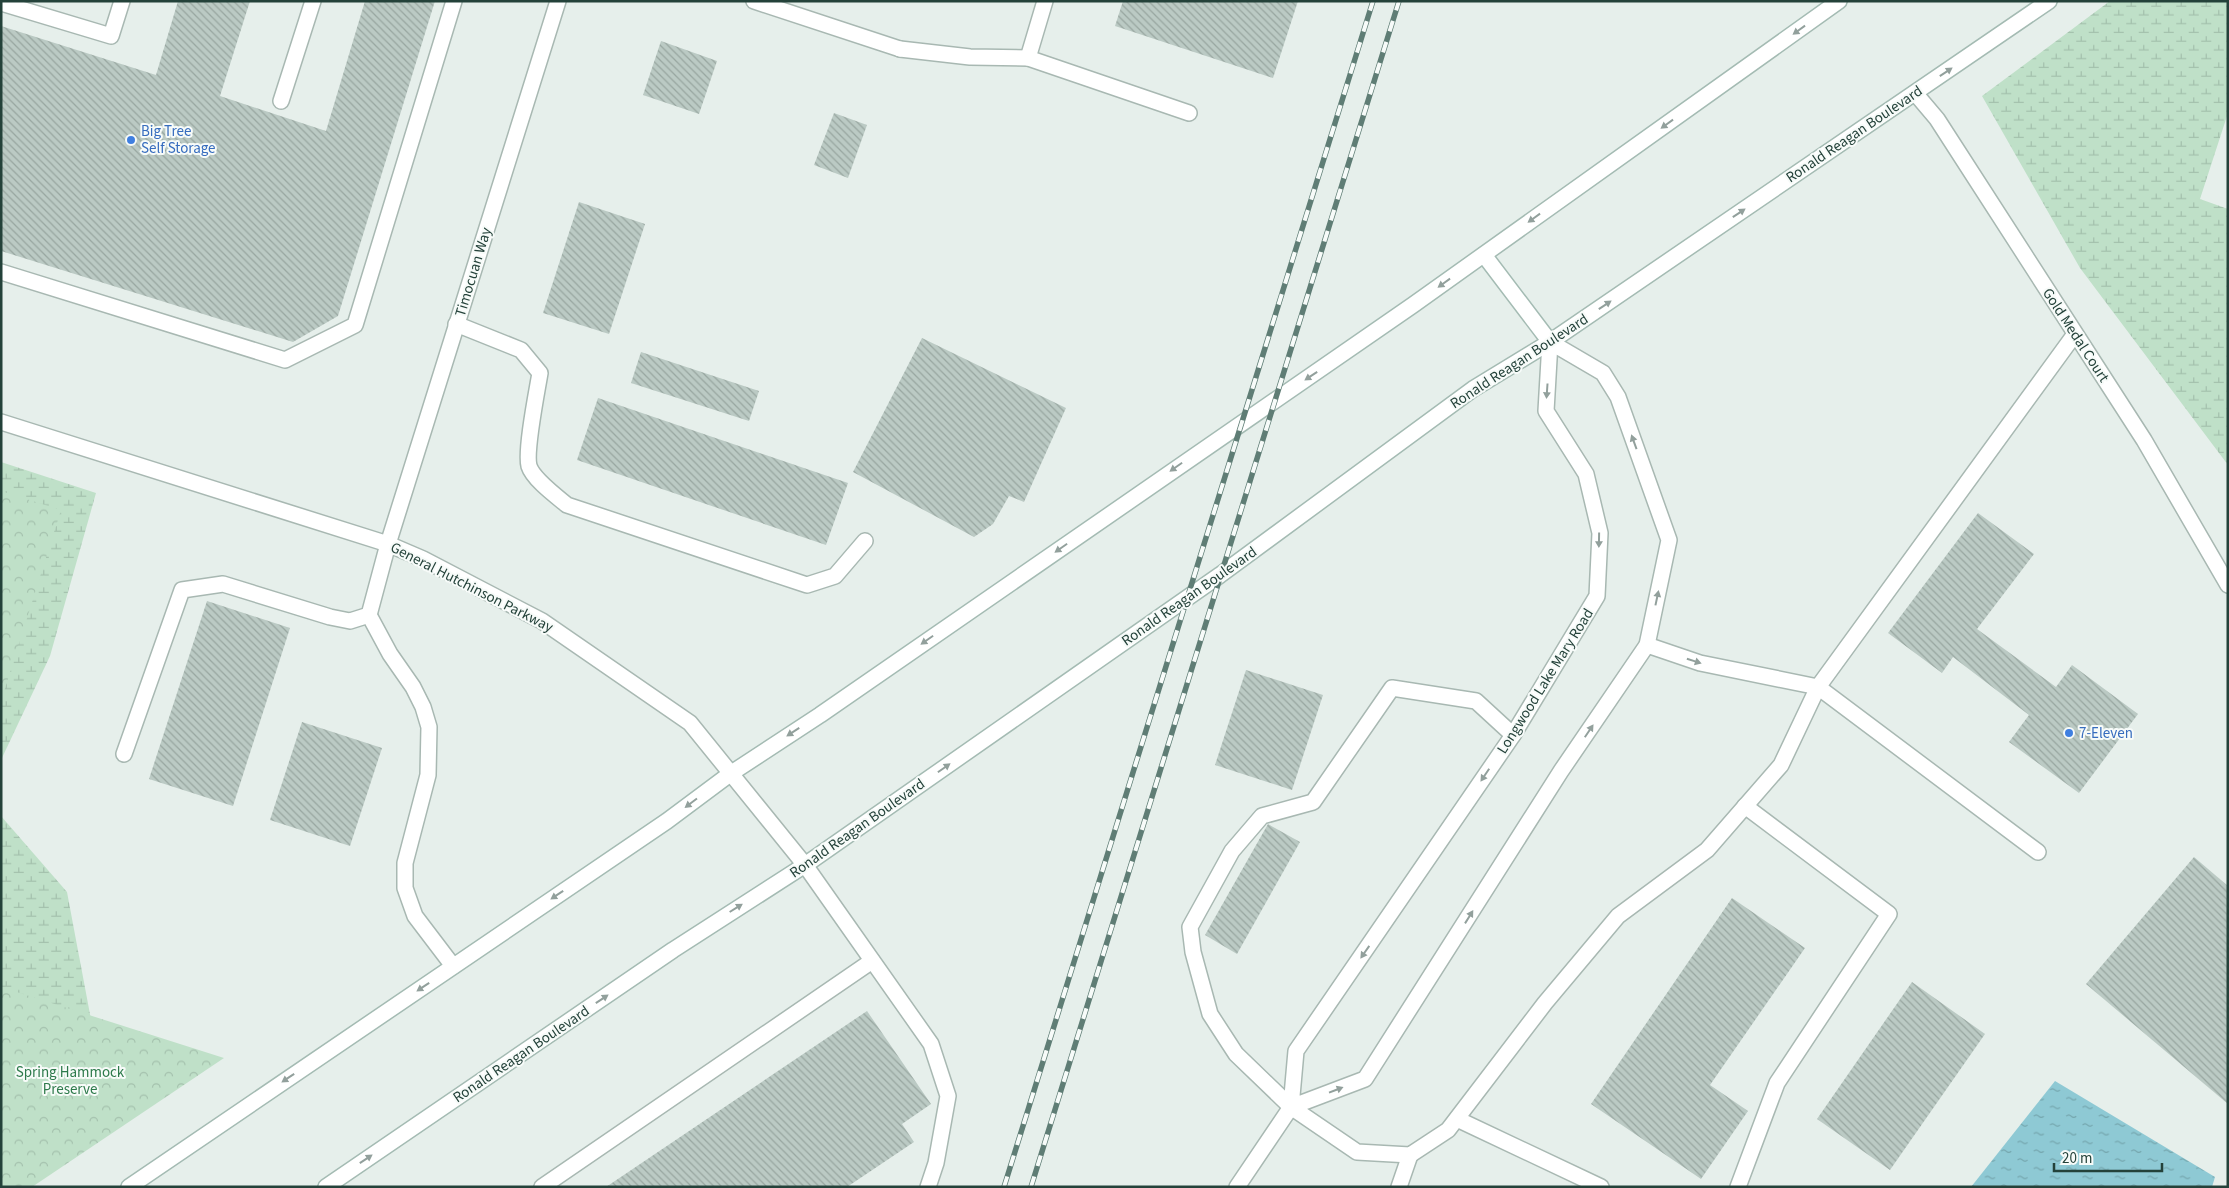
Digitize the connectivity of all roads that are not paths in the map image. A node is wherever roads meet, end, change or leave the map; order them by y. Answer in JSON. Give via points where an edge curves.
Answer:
{"nodes":[{"id":1,"x":122,"y":1,"type":"edge"},
{"id":2,"x":313,"y":1,"type":"edge"},
{"id":3,"x":454,"y":1,"type":"edge"},
{"id":4,"x":558,"y":1,"type":"edge"},
{"id":5,"x":754,"y":1,"type":"edge"},
{"id":6,"x":1045,"y":1,"type":"edge"},
{"id":7,"x":1839,"y":1,"type":"edge"},
{"id":8,"x":2049,"y":1,"type":"edge"},
{"id":9,"x":1,"y":3,"type":"edge"},
{"id":10,"x":1028,"y":58,"type":"junction"},
{"id":11,"x":1915,"y":93,"type":"junction"},
{"id":12,"x":282,"y":101,"type":"dead end"},
{"id":13,"x":1189,"y":113,"type":"dead end"},
{"id":14,"x":1484,"y":255,"type":"junction"},
{"id":15,"x":1,"y":272,"type":"edge"},
{"id":16,"x":456,"y":324,"type":"junction"},
{"id":17,"x":2075,"y":334,"type":"junction"},
{"id":18,"x":1550,"y":342,"type":"junction"},
{"id":19,"x":1,"y":422,"type":"edge"},
{"id":20,"x":864,"y":541,"type":"dead end"},
{"id":21,"x":388,"y":544,"type":"junction"},
{"id":22,"x":2228,"y":585,"type":"edge"},
{"id":23,"x":369,"y":615,"type":"junction"},
{"id":24,"x":1647,"y":645,"type":"junction"},
{"id":25,"x":1818,"y":687,"type":"junction"},
{"id":26,"x":1513,"y":735,"type":"junction"},
{"id":27,"x":124,"y":754,"type":"dead end"},
{"id":28,"x":730,"y":774,"type":"junction"},
{"id":29,"x":1745,"y":806,"type":"junction"},
{"id":30,"x":2038,"y":852,"type":"dead end"},
{"id":31,"x":805,"y":865,"type":"junction"},
{"id":32,"x":872,"y":961,"type":"junction"},
{"id":33,"x":453,"y":966,"type":"junction"},
{"id":34,"x":1291,"y":1107,"type":"junction"},
{"id":35,"x":1457,"y":1119,"type":"junction"},
{"id":36,"x":1410,"y":1155,"type":"junction"},
{"id":37,"x":129,"y":1187,"type":"edge"},
{"id":38,"x":326,"y":1187,"type":"edge"},
{"id":39,"x":542,"y":1187,"type":"edge"},
{"id":40,"x":928,"y":1187,"type":"edge"},
{"id":41,"x":1237,"y":1187,"type":"edge"},
{"id":42,"x":1399,"y":1187,"type":"edge"},
{"id":43,"x":1601,"y":1187,"type":"edge"},
{"id":44,"x":1738,"y":1187,"type":"edge"}],
"edges":[{"from":1,"to":9,"type":"main road","via":[[111,36]]},
{"from":2,"to":12,"type":"main road"},
{"from":3,"to":15,"type":"main road","via":[[355,325],[284,360]]},
{"from":4,"to":16,"type":"main road","name":"Timocuan Way"},
{"from":5,"to":10,"type":"main road","via":[[900,49],[970,57]]},
{"from":6,"to":10,"type":"main road"},
{"from":7,"to":14,"type":"main road","one_way":true},
{"from":11,"to":8,"type":"main road","name":"Ronald Reagan Boulevard","one_way":true},
{"from":10,"to":13,"type":"main road"},
{"from":11,"to":17,"type":"main road","name":"Gold Medal Court","via":[[1937,119]]},
{"from":18,"to":11,"type":"main road","name":"Ronald Reagan Boulevard","one_way":true},
{"from":14,"to":18,"type":"main road"},
{"from":14,"to":28,"type":"main road","one_way":true},
{"from":16,"to":20,"type":"main road","via":[[521,350],[540,373],[529,466],[566,505],[807,585],[835,576]]},
{"from":16,"to":21,"type":"main road","name":"Timocuan Way"},
{"from":17,"to":22,"type":"main road","name":"Gold Medal Court","via":[[2144,440]]},
{"from":17,"to":25,"type":"main road"},
{"from":24,"to":18,"type":"main road","one_way":true,"via":[[1669,540],[1618,397],[1603,373]]},
{"from":18,"to":26,"type":"main road","name":"Longwood Lake Mary Road","one_way":true,"via":[[1546,411],[1586,474],[1600,533],[1597,596]]},
{"from":31,"to":18,"type":"main road","name":"Ronald Reagan Boulevard","one_way":true,"via":[[1220,575],[1473,389]]},
{"from":19,"to":21,"type":"main road","name":"General Hutchinson Parkway"},
{"from":21,"to":23,"type":"main road","name":"Timocuan Way"},
{"from":21,"to":28,"type":"main road","name":"General Hutchinson Parkway","via":[[542,621],[690,723]]},
{"from":23,"to":27,"type":"main road","via":[[350,621],[330,617],[223,584],[182,590]]},
{"from":23,"to":33,"type":"main road","via":[[413,687],[429,727],[428,775],[406,863],[405,888],[415,916]]},
{"from":24,"to":25,"type":"main road","one_way":true,"via":[[1700,663]]},
{"from":34,"to":24,"type":"main road","one_way":true,"via":[[1365,1079],[1561,771]]},
{"from":25,"to":29,"type":"main road","via":[[1781,765]]},
{"from":25,"to":30,"type":"main road"},
{"from":26,"to":34,"type":"main road","name":"Longwood Lake Mary Road","one_way":true,"via":[[1296,1051]]},
{"from":26,"to":34,"type":"main road","via":[[1476,701],[1392,688],[1313,802],[1262,816],[1232,850],[1190,927],[1193,952],[1210,1014],[1236,1054]]},
{"from":28,"to":31,"type":"main road","name":"General Hutchinson Parkway"},
{"from":28,"to":33,"type":"main road","one_way":true,"via":[[667,821]]},
{"from":29,"to":35,"type":"main road","via":[[1707,850],[1618,916],[1545,1003]]},
{"from":29,"to":44,"type":"main road","via":[[1889,914],[1777,1083]]},
{"from":31,"to":32,"type":"main road","name":"General Hutchinson Parkway"},
{"from":38,"to":31,"type":"main road","name":"Ronald Reagan Boulevard","one_way":true,"via":[[673,950]]},
{"from":32,"to":39,"type":"main road"},
{"from":32,"to":40,"type":"main road","name":"General Hutchinson Parkway","via":[[931,1044],[948,1096],[936,1163]]},
{"from":33,"to":37,"type":"main road","one_way":true},
{"from":34,"to":36,"type":"main road","via":[[1357,1152]]},
{"from":34,"to":41,"type":"main road","name":"Longwood Lake Mary Road"},
{"from":35,"to":36,"type":"main road","via":[[1448,1130]]},
{"from":35,"to":43,"type":"main road"},
{"from":36,"to":42,"type":"main road"}]}
